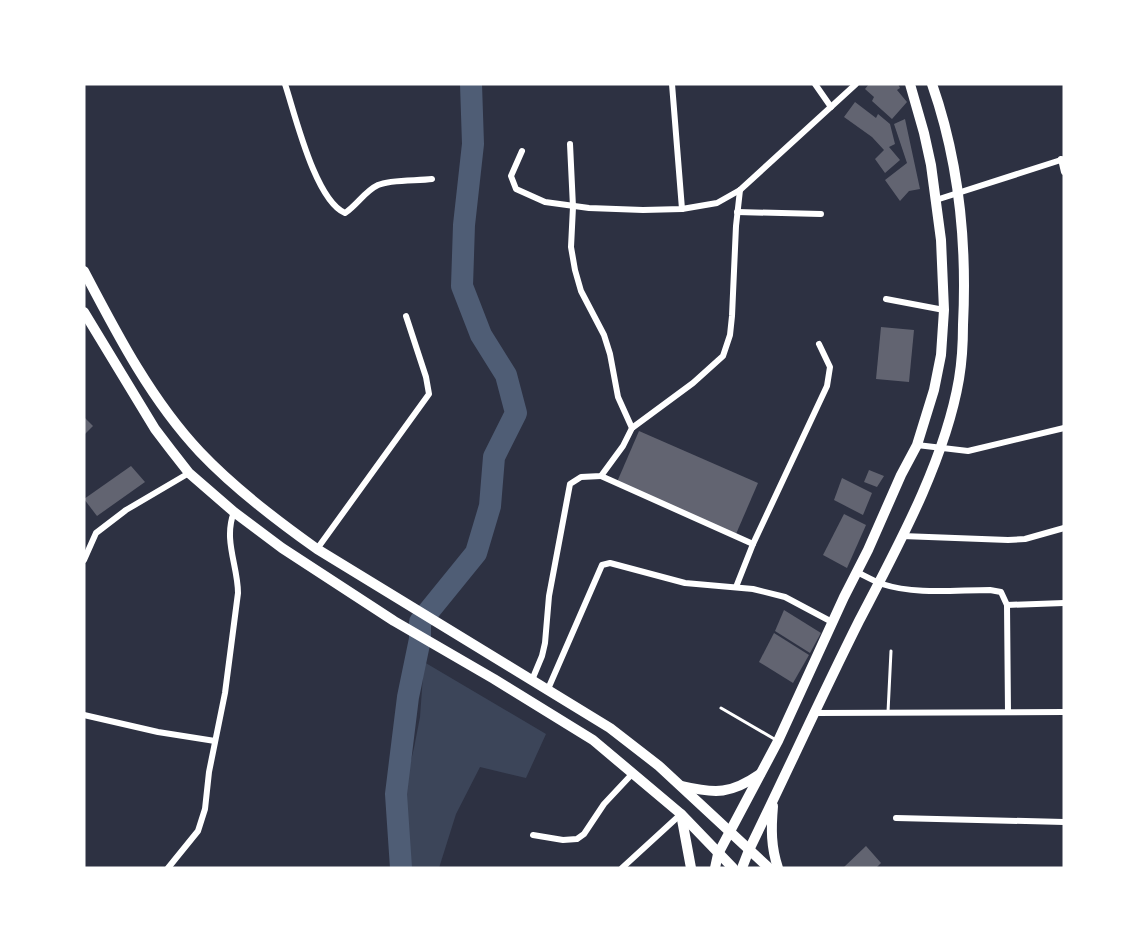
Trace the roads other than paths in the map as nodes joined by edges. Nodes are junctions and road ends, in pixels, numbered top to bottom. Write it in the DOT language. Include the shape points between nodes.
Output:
graph roads {
  1 [pos="285,84"];
  2 [pos="672,84"];
  3 [pos="815,84"];
  4 [pos="856,84"];
  5 [pos="910,84"];
  6 [pos="932,84"];
  7 [pos="831,107"];
  8 [pos="570,144"];
  9 [pos="522,151"];
  10 [pos="1062,159"];
  11 [pos="1064,172"];
  12 [pos="432,179"];
  13 [pos="740,190"];
  14 [pos="958,194"];
  15 [pos="936,200"];
  16 [pos="573,207"];
  17 [pos="682,209"];
  18 [pos="737,212"];
  19 [pos="821,214"];
  20 [pos="84,271"];
  21 [pos="886,299"];
  22 [pos="944,310"];
  23 [pos="84,312"];
  24 [pos="406,316"];
  25 [pos="819,344"];
  26 [pos="632,428"];
  27 [pos="1064,428"];
  28 [pos="917,445"];
  29 [pos="941,449"];
  30 [pos="189,472"];
  31 [pos="601,476"];
  32 [pos="234,512"];
  33 [pos="1064,528"];
  34 [pos="902,536"];
  35 [pos="753,544"];
  36 [pos="317,549"];
  37 [pos="84,560"];
  38 [pos="857,572"];
  39 [pos="361,576"];
  40 [pos="880,584"];
  41 [pos="736,587"];
  42 [pos="351,592"];
  43 [pos="1064,603"];
  44 [pos="1007,605"];
  45 [pos="832,622"];
  46 [pos="891,651"];
  47 [pos="532,680"];
  48 [pos="548,689"];
  49 [pos="721,708"];
  50 [pos="1008,712"];
  51 [pos="1064,712"];
  52 [pos="815,713"];
  53 [pos="888,713"];
  54 [pos="84,715"];
  55 [pos="215,741"];
  56 [pos="777,741"];
  57 [pos="633,773"];
  58 [pos="761,774"];
  59 [pos="681,785"];
  60 [pos="774,799"];
  61 [pos="681,814"];
  62 [pos="896,818"];
  63 [pos="1064,822"];
  64 [pos="730,832"];
  65 [pos="533,835"];
  66 [pos="749,850"];
  67 [pos="718,854"];
  68 [pos="168,868"];
  69 [pos="622,868"];
  70 [pos="691,868"];
  71 [pos="715,868"];
  72 [pos="733,868"];
  73 [pos="742,868"];
  74 [pos="769,868"];
  75 [pos="778,868"];
  1 -- 12 [label="street" via="315,174 339,211 345,213 380,184"];
  2 -- 17 [label="street"];
  3 -- 7 [label="street"];
  4 -- 7 [label="street"];
  5 -- 15 [label="main road" via="924,132"];
  6 -- 14 [label="main road"];
  7 -- 13 [label="street"];
  8 -- 16 [label="street"];
  9 -- 16 [label="street" via="511,176 516,189 545,202"];
  10 -- 11 [label="street"];
  10 -- 14 [label="street"];
  13 -- 17 [label="street" via="717,203"];
  13 -- 18 [label="street"];
  14 -- 15 [label="street"];
  14 -- 29 [label="main road" via="964,262 962,358"];
  15 -- 22 [label="main road"];
  16 -- 17 [label="street"];
  16 -- 26 [label="street" via="571,247 575,270 581,291 604,335 618,397"];
  18 -- 19 [label="street"];
  18 -- 26 [label="street" via="728,346 723,356 693,383"];
  20 -- 36 [label="main road" via="134,362 179,428 233,484"];
  21 -- 22 [label="street"];
  22 -- 28 [label="main road" via="938,367"];
  23 -- 30 [label="main road" via="155,429"];
  24 -- 36 [label="street" via="429,394"];
  25 -- 35 [label="street" via="830,367 827,386"];
  26 -- 31 [label="street" via="624,446"];
  27 -- 29 [label="street" via="968,451"];
  28 -- 29 [label="street"];
  28 -- 38 [label="main road"];
  29 -- 34 [label="main road"];
  30 -- 32 [label="main road"];
  30 -- 37 [label="street" via="96,533"];
  31 -- 35 [label="street"];
  31 -- 47 [label="street" via="581,477 570,484 549,596 545,643"];
  32 -- 42 [label="main road"];
  32 -- 55 [label="street" via="229,533 238,593"];
  33 -- 34 [label="street" via="1008,540"];
  34 -- 40 [label="main road"];
  35 -- 41 [label="street"];
  36 -- 39 [label="main road"];
  38 -- 40 [label="street"];
  38 -- 45 [label="main road"];
  39 -- 42 [label="main road"];
  39 -- 47 [label="main road"];
  40 -- 44 [label="street" via="921,590 990,590 1001,592"];
  40 -- 52 [label="main road"];
  41 -- 45 [label="street" via="785,597"];
  41 -- 48 [label="street" via="685,583 618,564 602,565"];
  42 -- 57 [label="main road" via="585,735"];
  43 -- 44 [label="street"];
  44 -- 50 [label="street"];
  45 -- 56 [label="main road"];
  46 -- 53 [label="lane"];
  47 -- 48 [label="main road"];
  48 -- 59 [label="main road" via="610,728"];
  49 -- 56 [label="lane"];
  50 -- 51 [label="street"];
  50 -- 53 [label="street"];
  52 -- 53 [label="street"];
  52 -- 60 [label="main road"];
  54 -- 55 [label="street"];
  55 -- 68 [label="street" via="198,831"];
  56 -- 58 [label="main road"];
  57 -- 61 [label="main road"];
  57 -- 65 [label="street" via="577,839"];
  58 -- 59 [label="main road" via="732,790 702,791"];
  58 -- 64 [label="main road"];
  59 -- 64 [label="main road"];
  60 -- 66 [label="main road"];
  60 -- 75 [label="main road" via="771,835"];
  61 -- 67 [label="main road"];
  61 -- 69 [label="street"];
  61 -- 70 [label="main road"];
  62 -- 63 [label="street"];
  64 -- 66 [label="main road"];
  64 -- 67 [label="main road"];
  66 -- 73 [label="main road"];
  66 -- 74 [label="main road"];
  67 -- 71 [label="main road"];
  67 -- 72 [label="main road"];
}
